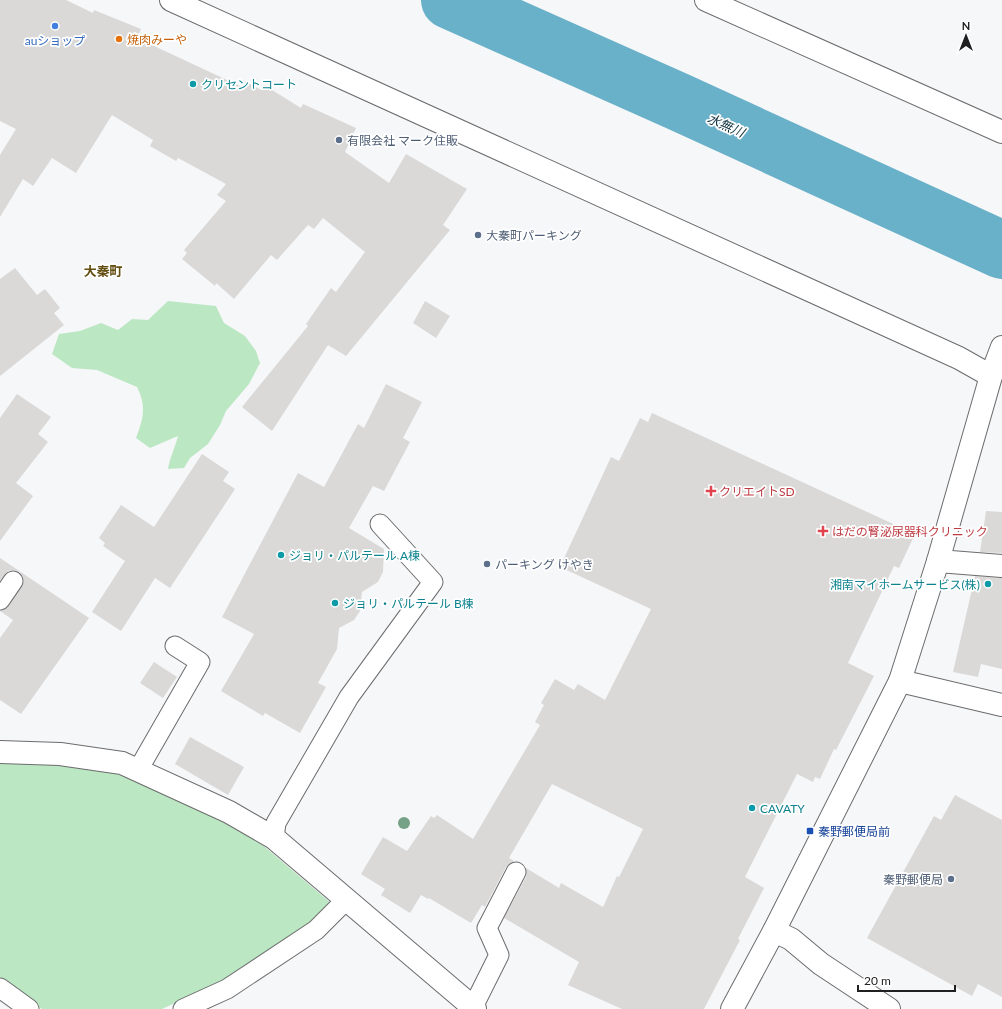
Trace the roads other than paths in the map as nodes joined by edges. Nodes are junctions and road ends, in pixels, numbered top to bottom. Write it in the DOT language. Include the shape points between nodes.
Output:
graph roads {
  1 [pos="171,0"];
  2 [pos="706,0"];
  3 [pos="1002,132"];
  4 [pos="997,361"];
  5 [pos="380,524"];
  6 [pos="938,561"];
  7 [pos="1002,566"];
  8 [pos="13,581"];
  9 [pos="0,600"];
  10 [pos="175,646"];
  11 [pos="900,681"];
  12 [pos="1002,705"];
  13 [pos="0,752"];
  14 [pos="138,770"];
  15 [pos="274,838"];
  16 [pos="516,872"];
  17 [pos="346,900"];
  18 [pos="774,931"];
  19 [pos="0,988"];
  20 [pos="474,1008"];
  21 [pos="29,1009"];
  22 [pos="182,1009"];
  23 [pos="732,1009"];
  24 [pos="889,1009"];
  1 -- 4 [label="street" via="945,352"];
  2 -- 3 [label="street"];
  4 -- 6 [label="street"];
  5 -- 15 [label="lane" via="433,582 349,697 276,823"];
  6 -- 7 [label="street"];
  6 -- 11 [label="street"];
  8 -- 9 [label="lane"];
  10 -- 14 [label="lane" via="200,662"];
  11 -- 12 [label="street"];
  11 -- 18 [label="street"];
  13 -- 14 [label="street" via="60,754 122,763"];
  14 -- 15 [label="street" via="229,812"];
  15 -- 17 [label="street"];
  16 -- 20 [label="lane" via="487,928 499,955"];
  17 -- 20 [label="street"];
  17 -- 22 [label="lane" via="316,930 227,988"];
  18 -- 23 [label="street"];
  18 -- 24 [label="street" via="791,939 821,964"];
  19 -- 21 [label="lane"];
}
